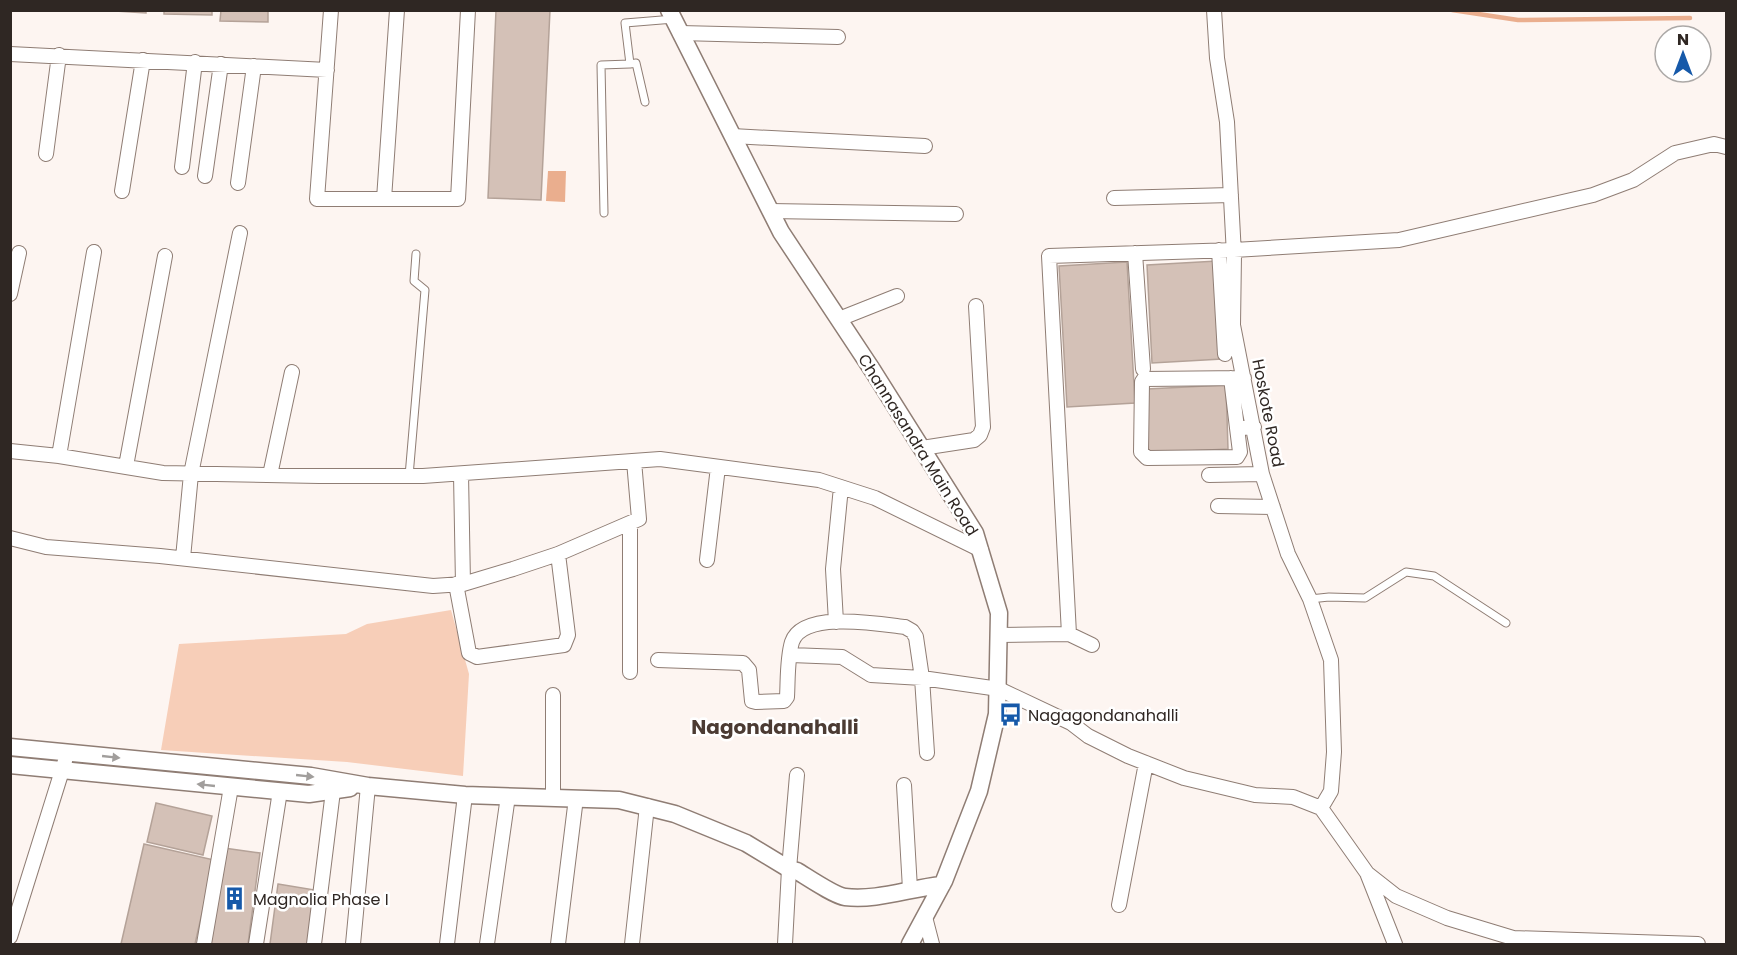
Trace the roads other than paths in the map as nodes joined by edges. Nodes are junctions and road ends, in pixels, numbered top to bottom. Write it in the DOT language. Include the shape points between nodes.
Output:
graph roads {
  1 [pos="332,10"];
  2 [pos="397,10"];
  3 [pos="468,10"];
  4 [pos="1214,10"];
  5 [pos="674,21"];
  6 [pos="838,37"];
  7 [pos="10,54"];
  8 [pos="59,55"];
  9 [pos="143,60"];
  10 [pos="195,62"];
  11 [pos="221,64"];
  12 [pos="630,64"];
  13 [pos="254,66"];
  14 [pos="327,70"];
  15 [pos="645,102"];
  16 [pos="732,136"];
  17 [pos="926,146"];
  18 [pos="1726,147"];
  19 [pos="46,153"];
  20 [pos="182,167"];
  21 [pos="205,176"];
  22 [pos="238,183"];
  23 [pos="122,191"];
  24 [pos="1231,195"];
  25 [pos="1114,198"];
  26 [pos="384,199"];
  27 [pos="770,211"];
  28 [pos="604,213"];
  29 [pos="956,214"];
  30 [pos="240,233"];
  31 [pos="1219,250"];
  32 [pos="1234,250"];
  33 [pos="94,252"];
  34 [pos="19,253"];
  35 [pos="1135,253"];
  36 [pos="416,254"];
  37 [pos="165,256"];
  38 [pos="10,294"];
  39 [pos="897,296"];
  40 [pos="976,306"];
  41 [pos="839,319"];
  42 [pos="1225,354"];
  43 [pos="1143,369"];
  44 [pos="292,372"];
  45 [pos="1238,378"];
  46 [pos="1254,427"];
  47 [pos="1237,428"];
  48 [pos="922,448"];
  49 [pos="10,451"];
  50 [pos="59,456"];
  51 [pos="634,461"];
  52 [pos="126,466"];
  53 [pos="718,467"];
  54 [pos="191,474"];
  55 [pos="460,474"];
  56 [pos="1262,474"];
  57 [pos="270,475"];
  58 [pos="1209,475"];
  59 [pos="409,476"];
  60 [pos="841,487"];
  61 [pos="1218,506"];
  62 [pos="1273,507"];
  63 [pos="630,524"];
  64 [pos="10,538"];
  65 [pos="981,550"];
  66 [pos="558,554"];
  67 [pos="183,558"];
  68 [pos="707,560"];
  69 [pos="460,584"];
  70 [pos="1311,599"];
  71 [pos="836,622"];
  72 [pos="1506,623"];
  73 [pos="1069,634"];
  74 [pos="999,635"];
  75 [pos="1092,645"];
  76 [pos="790,655"];
  77 [pos="658,660"];
  78 [pos="630,672"];
  79 [pos="922,678"];
  80 [pos="999,689"];
  81 [pos="553,695"];
  82 [pos="10,747"];
  83 [pos="68,753"];
  84 [pos="927,753"];
  85 [pos="1146,763"];
  86 [pos="10,765"];
  87 [pos="63,770"];
  88 [pos="797,775"];
  89 [pos="904,785"];
  90 [pos="368,786"];
  91 [pos="231,787"];
  92 [pos="333,791"];
  93 [pos="283,792"];
  94 [pos="465,795"];
  95 [pos="508,796"];
  96 [pos="553,798"];
  97 [pos="576,798"];
  98 [pos="646,807"];
  99 [pos="1321,808"];
  100 [pos="789,869"];
  101 [pos="1367,873"];
  102 [pos="942,885"];
  103 [pos="910,889"];
  104 [pos="1119,905"];
  105 [pos="925,917"];
  106 [pos="10,937"];
  107 [pos="204,945"];
  108 [pos="256,945"];
  109 [pos="265,945"];
  110 [pos="314,945"];
  111 [pos="353,945"];
  112 [pos="447,945"];
  113 [pos="487,945"];
  114 [pos="558,945"];
  115 [pos="632,945"];
  116 [pos="784,945"];
  117 [pos="910,945"];
  118 [pos="932,945"];
  119 [pos="1395,945"];
  120 [pos="1698,945"];
  1 -- 14 [label="street"];
  2 -- 26 [label="street"];
  3 -- 26 [label="street" via="458,199"];
  4 -- 24 [label="street, Hoskote Road"];
  5 -- 6 [label="street"];
  5 -- 12 [label="lane" via="626,23"];
  5 -- 16 [label="street, Channasandra Main Road"];
  7 -- 8 [label="street"];
  8 -- 9 [label="street"];
  8 -- 19 [label="street"];
  9 -- 10 [label="street"];
  9 -- 23 [label="street"];
  10 -- 11 [label="street"];
  10 -- 20 [label="street"];
  11 -- 13 [label="street"];
  11 -- 21 [label="street"];
  12 -- 15 [label="lane" via="636,63"];
  12 -- 28 [label="lane" via="601,65"];
  13 -- 14 [label="street"];
  13 -- 22 [label="street"];
  14 -- 26 [label="street" via="317,199"];
  16 -- 17 [label="street"];
  16 -- 27 [label="street, Channasandra Main Road"];
  18 -- 32 [label="street" via="1714,144 1675,153 1633,180 1593,195 1399,240"];
  24 -- 25 [label="street"];
  24 -- 32 [label="street, Hoskote Road"];
  27 -- 29 [label="street"];
  27 -- 41 [label="street, Channasandra Main Road"];
  30 -- 54 [label="street"];
  31 -- 32 [label="street"];
  31 -- 35 [label="street"];
  31 -- 42 [label="street"];
  32 -- 45 [label="street, Hoskote Road" via="1233,325"];
  33 -- 50 [label="street"];
  34 -- 38 [label="street"];
  35 -- 43 [label="street"];
  35 -- 73 [label="street" via="1049,256"];
  36 -- 59 [label="lane" via="414,281 425,290"];
  37 -- 52 [label="street"];
  39 -- 41 [label="street"];
  40 -- 48 [label="street" via="983,427 980,435 974,440"];
  41 -- 48 [label="street, Channasandra Main Road"];
  44 -- 57 [label="street"];
  45 -- 46 [label="street, Hoskote Road"];
  45 -- 47 [label="street"];
  45 -- 47 [label="street" via="1144,379 1141,452 1147,458 1236,457 1240,452"];
  46 -- 47 [label="street"];
  46 -- 56 [label="street, Hoskote Road"];
  48 -- 65 [label="street, Channasandra Main Road" via="975,533"];
  49 -- 50 [label="street"];
  50 -- 52 [label="street"];
  51 -- 53 [label="street" via="660,459"];
  51 -- 55 [label="street"];
  51 -- 63 [label="street" via="639,519"];
  52 -- 54 [label="street"];
  53 -- 60 [label="street" via="819,480"];
  53 -- 68 [label="street"];
  54 -- 57 [label="street"];
  54 -- 67 [label="street"];
  55 -- 59 [label="street"];
  55 -- 69 [label="street"];
  56 -- 58 [label="street"];
  56 -- 62 [label="street, Hoskote Road"];
  57 -- 59 [label="street"];
  60 -- 65 [label="street" via="875,498"];
  60 -- 71 [label="street" via="833,569"];
  61 -- 62 [label="street"];
  62 -- 70 [label="street, Hoskote Road" via="1288,554"];
  63 -- 66 [label="street"];
  63 -- 78 [label="street"];
  64 -- 67 [label="street" via="46,547"];
  65 -- 74 [label="street, Channasandra Main Road" via="999,613"];
  66 -- 69 [label="street"];
  66 -- 69 [label="street" via="568,635 564,645 477,657 469,653"];
  67 -- 69 [label="street" via="433,586"];
  70 -- 72 [label="lane" via="1365,598 1406,573 1434,576"];
  70 -- 99 [label="street, Hoskote Road" via="1331,660 1334,752 1331,791"];
  71 -- 76 [label="street" via="808,626 798,633"];
  71 -- 79 [label="street" via="905,627 912,631"];
  73 -- 74 [label="street"];
  73 -- 75 [label="street"];
  74 -- 80 [label="street, Channasandra Main Road"];
  76 -- 77 [label="street" via="784,701 752,701 749,670 743,663"];
  76 -- 79 [label="street" via="837,656 869,675"];
  79 -- 80 [label="street"];
  79 -- 84 [label="street"];
  80 -- 85 [label="street"];
  80 -- 102 [label="street, Channasandra Main Road" via="979,791"];
  81 -- 96 [label="street"];
  82 -- 83 [label="street"];
  83 -- 87 [label="street"];
  83 -- 90 [label="street, one-way" via="311,776"];
  85 -- 99 [label="street" via="1184,778 1255,795 1293,797"];
  85 -- 104 [label="street"];
  86 -- 87 [label="street"];
  91 -- 87 [label="street, one-way"];
  87 -- 106 [label="street"];
  88 -- 100 [label="street"];
  89 -- 103 [label="street"];
  90 -- 92 [label="street"];
  90 -- 94 [label="street"];
  90 -- 111 [label="street"];
  91 -- 93 [label="street"];
  91 -- 107 [label="street"];
  92 -- 93 [label="street"];
  92 -- 110 [label="street"];
  93 -- 108 [label="street"];
  93 -- 109 [label="street"];
  94 -- 95 [label="street"];
  94 -- 112 [label="street"];
  95 -- 96 [label="street"];
  95 -- 113 [label="street"];
  96 -- 97 [label="street"];
  97 -- 98 [label="street" via="619,800"];
  97 -- 114 [label="street"];
  98 -- 100 [label="street" via="675,813 746,843"];
  98 -- 115 [label="street"];
  99 -- 101 [label="street"];
  100 -- 103 [label="street" via="843,897 879,896"];
  100 -- 116 [label="street"];
  101 -- 119 [label="street"];
  101 -- 120 [label="street" via="1396,896 1447,918 1513,938"];
  102 -- 103 [label="street"];
  102 -- 105 [label="street, Channasandra Main Road"];
  105 -- 117 [label="street, Channasandra Main Road"];
  105 -- 118 [label="street"];
}
